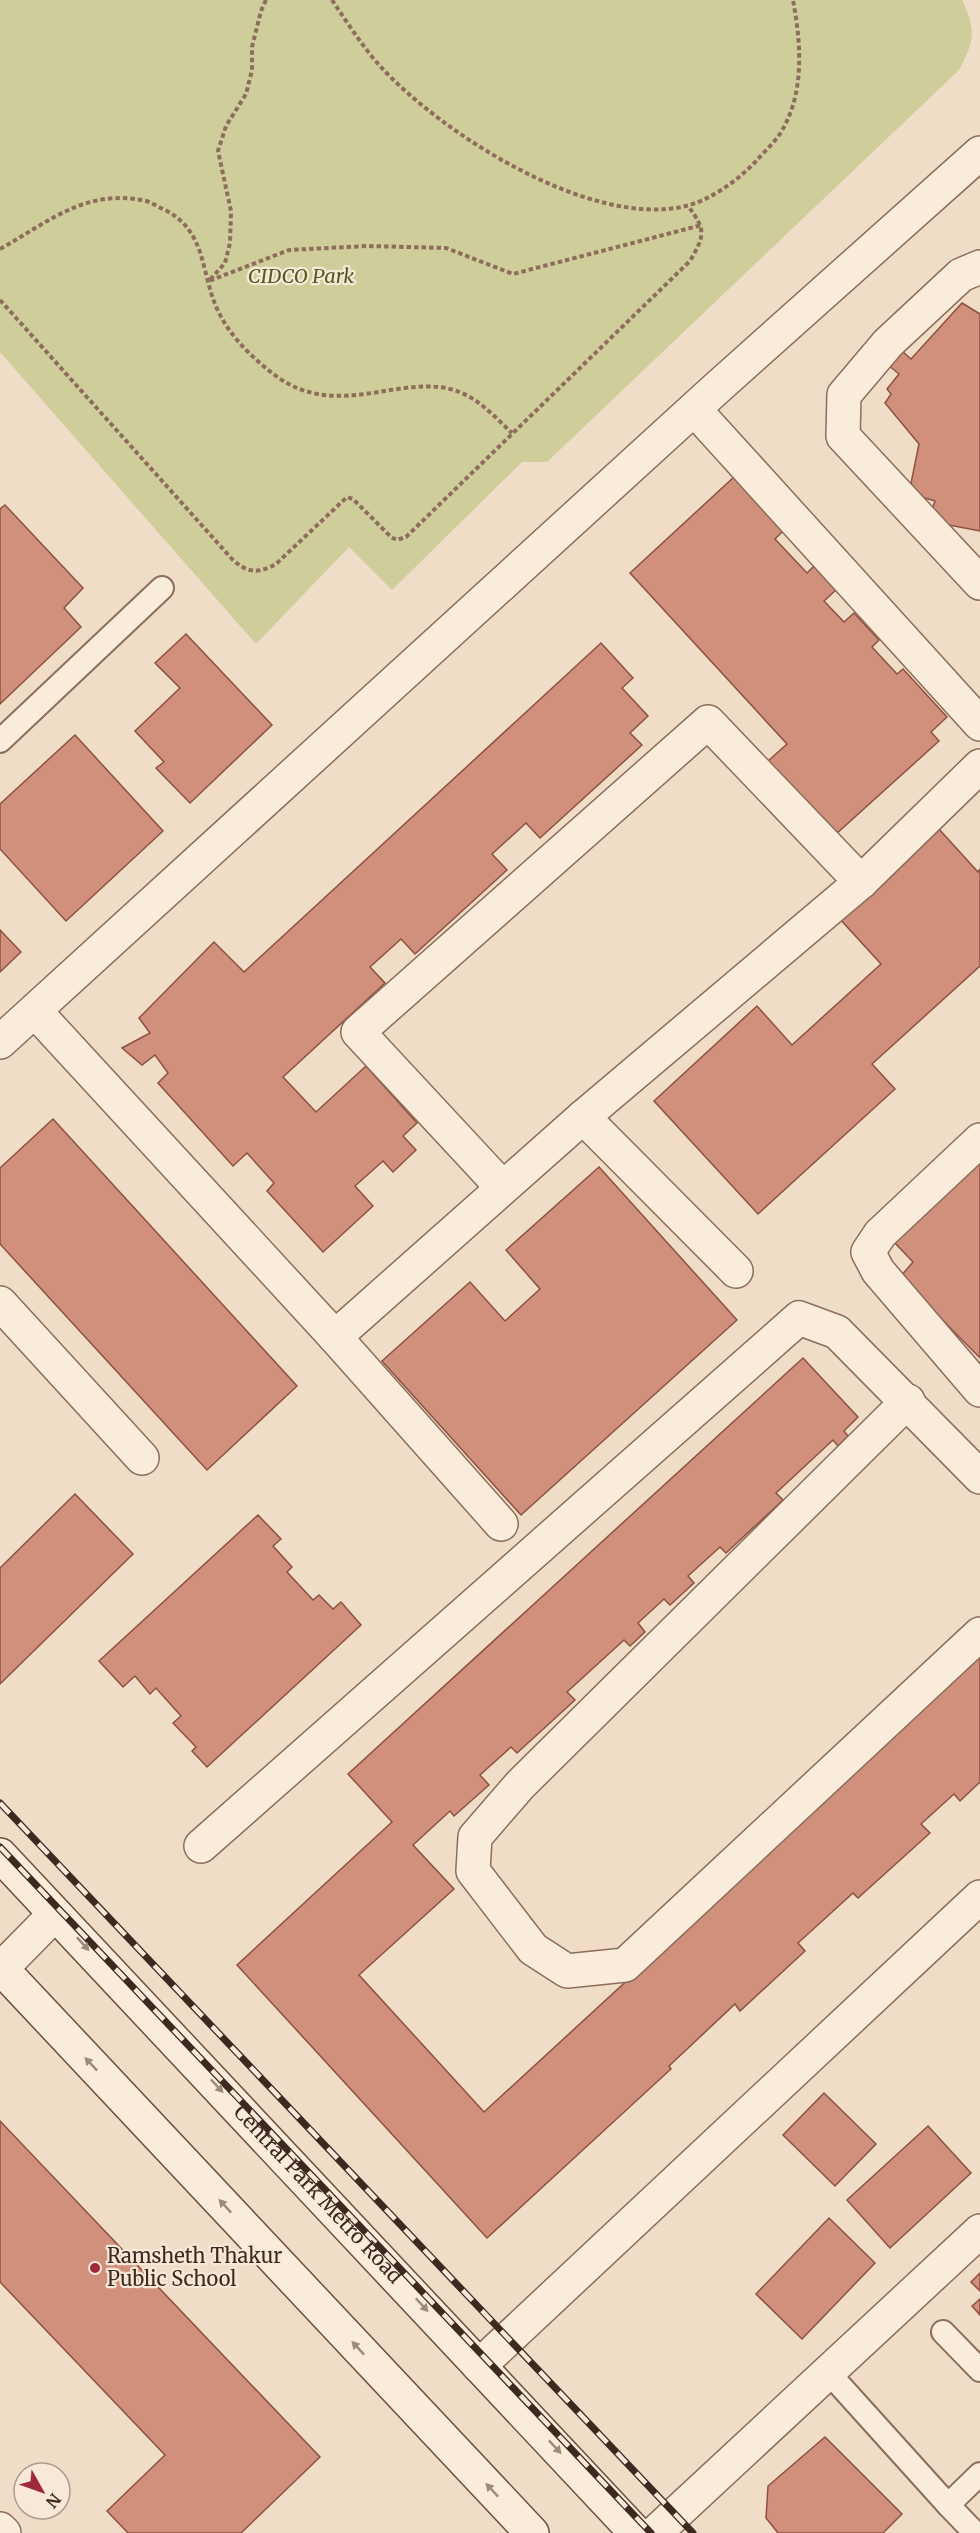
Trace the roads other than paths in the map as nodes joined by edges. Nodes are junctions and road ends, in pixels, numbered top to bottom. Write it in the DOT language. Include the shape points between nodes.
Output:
graph roads {
  1 [pos="980,153"];
  2 [pos="980,267"];
  3 [pos="694,409"];
  4 [pos="980,583"];
  5 [pos="162,588"];
  6 [pos="980,724"];
  7 [pos="0,741"];
  8 [pos="980,766"];
  9 [pos="861,882"];
  10 [pos="34,1011"];
  11 [pos="0,1042"];
  12 [pos="584,1117"];
  13 [pos="980,1140"];
  14 [pos="502,1187"];
  15 [pos="736,1271"];
  16 [pos="0,1303"];
  17 [pos="335,1337"];
  18 [pos="980,1390"];
  19 [pos="908,1401"];
  20 [pos="142,1458"];
  21 [pos="980,1477"];
  22 [pos="501,1524"];
  23 [pos="980,1634"];
  24 [pos="201,1846"];
  25 [pos="0,1856"];
  26 [pos="980,1897"];
  27 [pos="55,1914"];
  28 [pos="0,1968"];
  29 [pos="980,2230"];
  30 [pos="943,2332"];
  31 [pos="479,2366"];
  32 [pos="980,2370"];
  33 [pos="828,2372"];
  34 [pos="980,2474"];
  35 [pos="948,2505"];
  36 [pos="0,2529"];
  37 [pos="4,2533"];
  38 [pos="532,2533"];
  39 [pos="636,2533"];
  40 [pos="655,2533"];
  41 [pos="975,2533"];
  1 -- 3 [label="street"];
  2 -- 4 [label="street" via="962,275 888,343 844,395 843,436"];
  3 -- 6 [label="street"];
  3 -- 10 [label="street"];
  5 -- 7 [label="lane"];
  8 -- 9 [label="street"];
  9 -- 12 [label="street"];
  9 -- 14 [label="street" via="708,722 358,1032"];
  10 -- 11 [label="street"];
  10 -- 17 [label="street"];
  12 -- 14 [label="street"];
  12 -- 15 [label="street"];
  13 -- 18 [label="street" via="880,1234 868,1252 878,1271"];
  14 -- 17 [label="street"];
  16 -- 20 [label="street"];
  17 -- 22 [label="street"];
  19 -- 21 [label="street"];
  19 -- 23 [label="street" via="520,1785 476,1836 473,1871 532,1949 567,1971 625,1965"];
  19 -- 24 [label="street" via="837,1332 799,1318"];
  25 -- 27 [label="street, Central Park Metro Road"];
  26 -- 31 [label="street"];
  27 -- 28 [label="street"];
  27 -- 31 [label="street, Central Park Metro Road, one-way"];
  38 -- 28 [label="street, one-way"];
  29 -- 33 [label="street"];
  30 -- 32 [label="lane"];
  31 -- 39 [label="street, Central Park Metro Road, one-way"];
  33 -- 35 [label="lane"];
  33 -- 40 [label="street"];
  34 -- 35 [label="lane"];
  35 -- 41 [label="lane"];
  36 -- 37 [label="street"];
}
